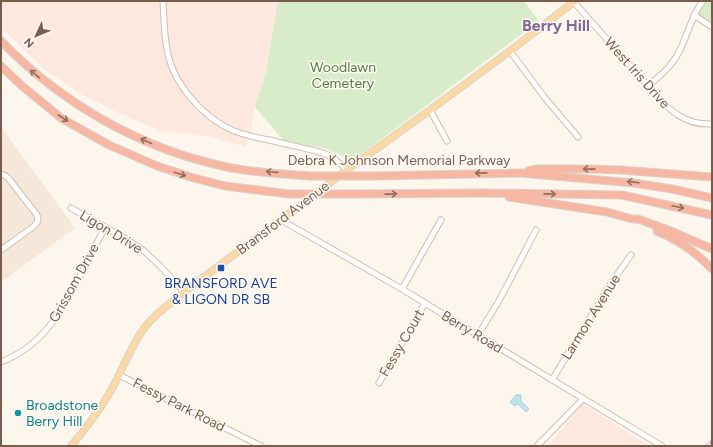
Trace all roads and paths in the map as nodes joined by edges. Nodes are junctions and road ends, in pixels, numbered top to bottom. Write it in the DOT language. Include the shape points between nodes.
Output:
graph roads {
  1 [pos="163,1"];
  2 [pos="574,1"];
  3 [pos="703,1"];
  4 [pos="694,15"];
  5 [pos="712,27"];
  6 [pos="1,41"];
  7 [pos="510,51"];
  8 [pos="1,66"];
  9 [pos="648,86"];
  10 [pos="430,110"];
  11 [pos="712,124"];
  12 [pos="578,138"];
  13 [pos="447,141"];
  14 [pos="347,170"];
  15 [pos="520,172"];
  16 [pos="1,174"];
  17 [pos="712,177"];
  18 [pos="483,193"];
  19 [pos="712,198"];
  20 [pos="71,208"];
  21 [pos="712,215"];
  22 [pos="632,219"];
  23 [pos="281,220"];
  24 [pos="441,220"];
  25 [pos="105,227"];
  26 [pos="536,230"];
  27 [pos="712,249"];
  28 [pos="1,250"];
  29 [pos="631,255"];
  30 [pos="712,269"];
  31 [pos="402,289"];
  32 [pos="184,292"];
  33 [pos="425,303"];
  34 [pos="478,335"];
  35 [pos="1,362"];
  36 [pos="119,375"];
  37 [pos="552,380"];
  38 [pos="379,383"];
  39 [pos="583,399"];
  40 [pos="71,446"];
  41 [pos="261,446"];
  42 [pos="537,446"];
  43 [pos="662,446"];
  1 -- 14 [label="street" via="167,50 172,68 183,87 200,107 214,119 234,130 326,154"];
  2 -- 7 [label="main road, Bransford Avenue"];
  2 -- 9 [label="street, West Iris Drive"];
  3 -- 4 [label="street"];
  4 -- 5 [label="street"];
  4 -- 9 [label="street" via="676,58"];
  15 -- 6 [label="highway, Debra K Johnson Memorial Parkway, one-way, bridge" via="310,176 238,169 200,160 165,149 94,115 32,71"];
  7 -- 10 [label="main road, Bransford Avenue"];
  7 -- 12 [label="street"];
  8 -- 18 [label="highway, one-way, bridge" via="61,118 109,145 157,166 194,178 225,186 289,194"];
  9 -- 11 [label="street, West Iris Drive" via="670,109 683,118 696,123"];
  10 -- 13 [label="street"];
  10 -- 14 [label="main road, Bransford Avenue"];
  14 -- 23 [label="main road, Bransford Avenue"];
  17 -- 15 [label="highway, one-way" via="592,169 537,169"];
  19 -- 15 [label="highway, Debra K Johnson Memorial Parkway, one-way" via="634,182"];
  16 -- 28 [label="street" via="9,179 38,219 33,227"];
  18 -- 21 [label="highway, one-way" via="622,195"];
  18 -- 22 [label="highway" via="607,212"];
  20 -- 25 [label="street, Ligon Drive"];
  22 -- 27 [label="highway" via="660,227"];
  22 -- 30 [label="highway" via="680,242"];
  23 -- 31 [label="street, Berry Road"];
  23 -- 32 [label="main road, Bransford Avenue"];
  24 -- 31 [label="street"];
  25 -- 32 [label="street, Ligon Drive" via="143,250"];
  25 -- 35 [label="street, Grissom Drive" via="55,320 42,336 28,347"];
  26 -- 34 [label="street"];
  29 -- 37 [label="street, Larmon Avenue"];
  31 -- 33 [label="street, Berry Road"];
  32 -- 36 [label="main road, Bransford Avenue" via="145,327"];
  33 -- 34 [label="street, Berry Road"];
  33 -- 38 [label="street, Fessy Court"];
  34 -- 37 [label="street, Berry Road"];
  36 -- 40 [label="main road, Bransford Avenue" via="109,394"];
  36 -- 41 [label="street, Fessy Park Road"];
  37 -- 39 [label="street, Berry Road"];
  39 -- 42 [label="street"];
  39 -- 43 [label="street, Berry Road"];
}
